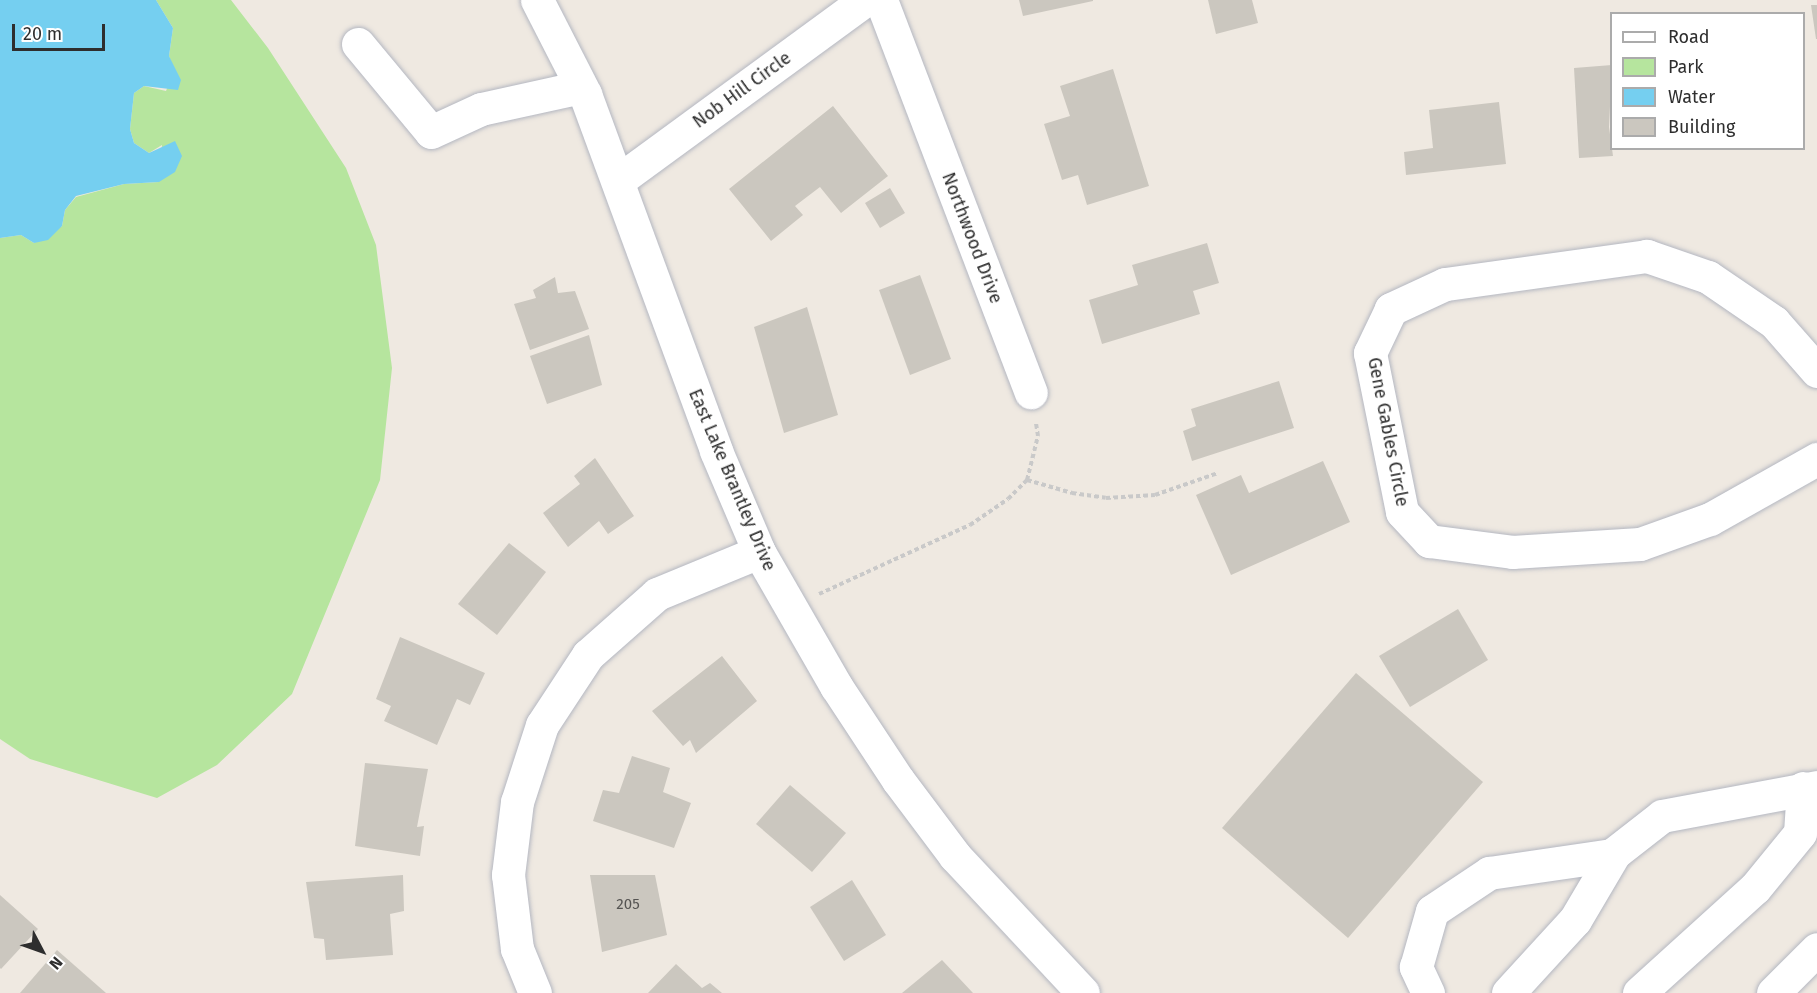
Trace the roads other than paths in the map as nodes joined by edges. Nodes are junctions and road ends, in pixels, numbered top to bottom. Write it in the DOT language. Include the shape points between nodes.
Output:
graph roads {
  1 [pos="537,0"];
  2 [pos="865,0"];
  3 [pos="881,0"];
  4 [pos="358,44"];
  5 [pos="581,87"];
  6 [pos="619,180"];
  7 [pos="1817,371"];
  8 [pos="1031,392"];
  9 [pos="1817,459"];
  10 [pos="759,552"];
  11 [pos="1810,787"];
  12 [pos="1614,854"];
  13 [pos="1817,949"];
  14 [pos="534,993"];
  15 [pos="1083,993"];
  16 [pos="1428,993"];
  17 [pos="1508,993"];
  18 [pos="1639,993"];
  19 [pos="1773,993"];
  1 -- 5 [label="street, East Lake Brantley Drive"];
  2 -- 6 [label="street, Nob Hill Circle"];
  3 -- 8 [label="street, Northwood Drive"];
  4 -- 5 [label="street" via="431,132 481,109"];
  5 -- 6 [label="street, East Lake Brantley Drive"];
  6 -- 10 [label="street, East Lake Brantley Drive" via="688,379"];
  7 -- 9 [label="street, Gene Gables Circle" via="1774,322 1708,277 1647,256 1445,284 1391,309 1370,353 1402,512 1429,541 1512,552 1640,544 1710,519"];
  10 -- 14 [label="street" via="657,594 588,655 542,725 517,802 508,875 517,949"];
  10 -- 15 [label="street, East Lake Brantley Drive" via="886,761 948,847"];
  11 -- 12 [label="street" via="1662,816"];
  11 -- 18 [label="street" via="1800,833 1755,888"];
  12 -- 16 [label="street" via="1489,873 1432,911 1416,967"];
  12 -- 17 [label="street" via="1575,920"];
  13 -- 19 [label="street"];
}
